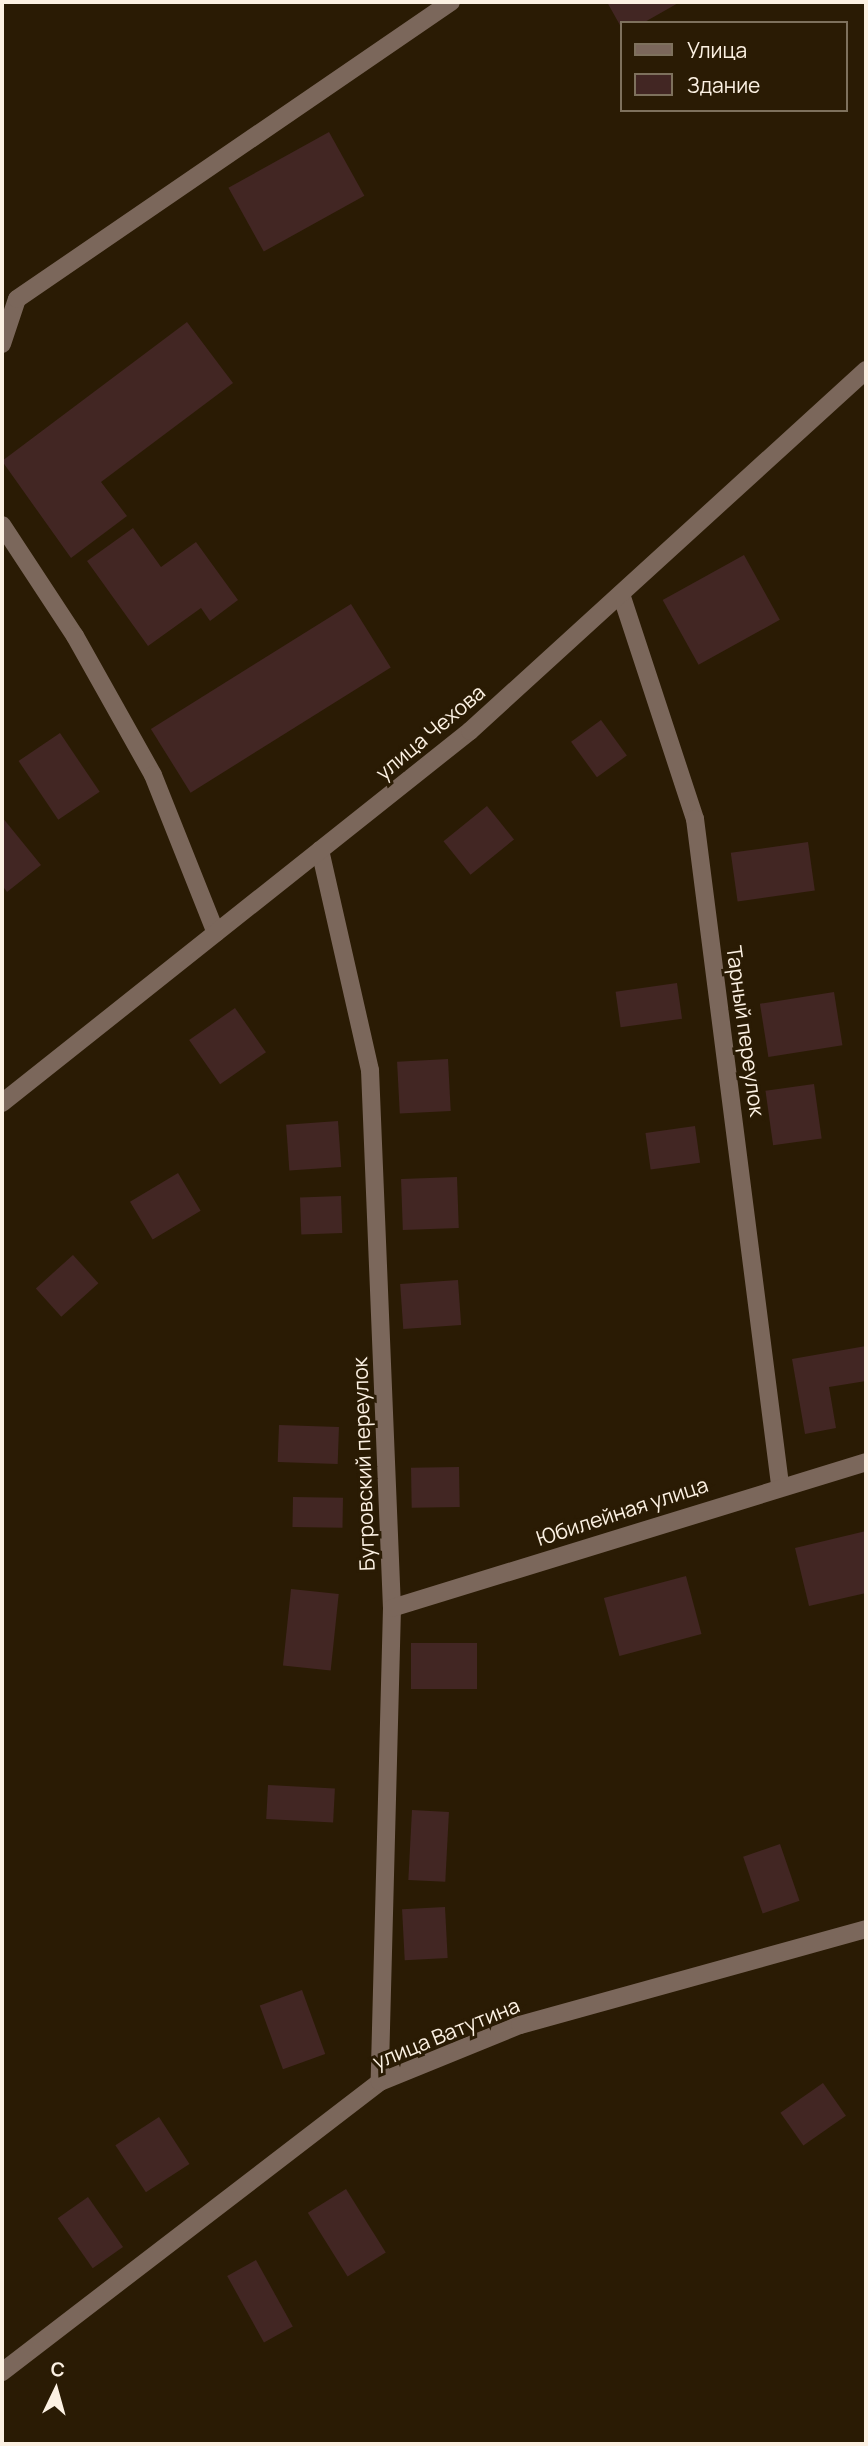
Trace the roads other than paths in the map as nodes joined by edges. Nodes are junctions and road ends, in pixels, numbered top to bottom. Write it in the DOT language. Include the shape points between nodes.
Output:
graph roads {
  1 [pos="451,2"];
  2 [pos="2,344"];
  3 [pos="866,370"];
  4 [pos="2,525"];
  5 [pos="621,594"];
  6 [pos="320,850"];
  7 [pos="216,933"];
  8 [pos="2,1103"];
  9 [pos="866,1462"];
  10 [pos="780,1485"];
  11 [pos="392,1608"];
  12 [pos="866,1929"];
  13 [pos="380,2082"];
  14 [pos="2,2372"];
  1 -- 2 [label="street" via="17,299"];
  3 -- 5 [label="street, улица Чехова"];
  4 -- 7 [label="street" via="75,635 153,775"];
  5 -- 6 [label="street, улица Чехова" via="470,731"];
  5 -- 10 [label="street, Тарный переулок" via="695,819"];
  6 -- 7 [label="street, улица Чехова"];
  6 -- 11 [label="street, Бугровский переулок" via="370,1070"];
  7 -- 8 [label="street, улица Чехова"];
  9 -- 10 [label="street, Юбилейная улица"];
  10 -- 11 [label="street, Юбилейная улица"];
  11 -- 13 [label="street, Бугровский переулок"];
  12 -- 13 [label="street, улица Ватутина" via="520,2025"];
  13 -- 14 [label="street, улица Ватутина"];
}
